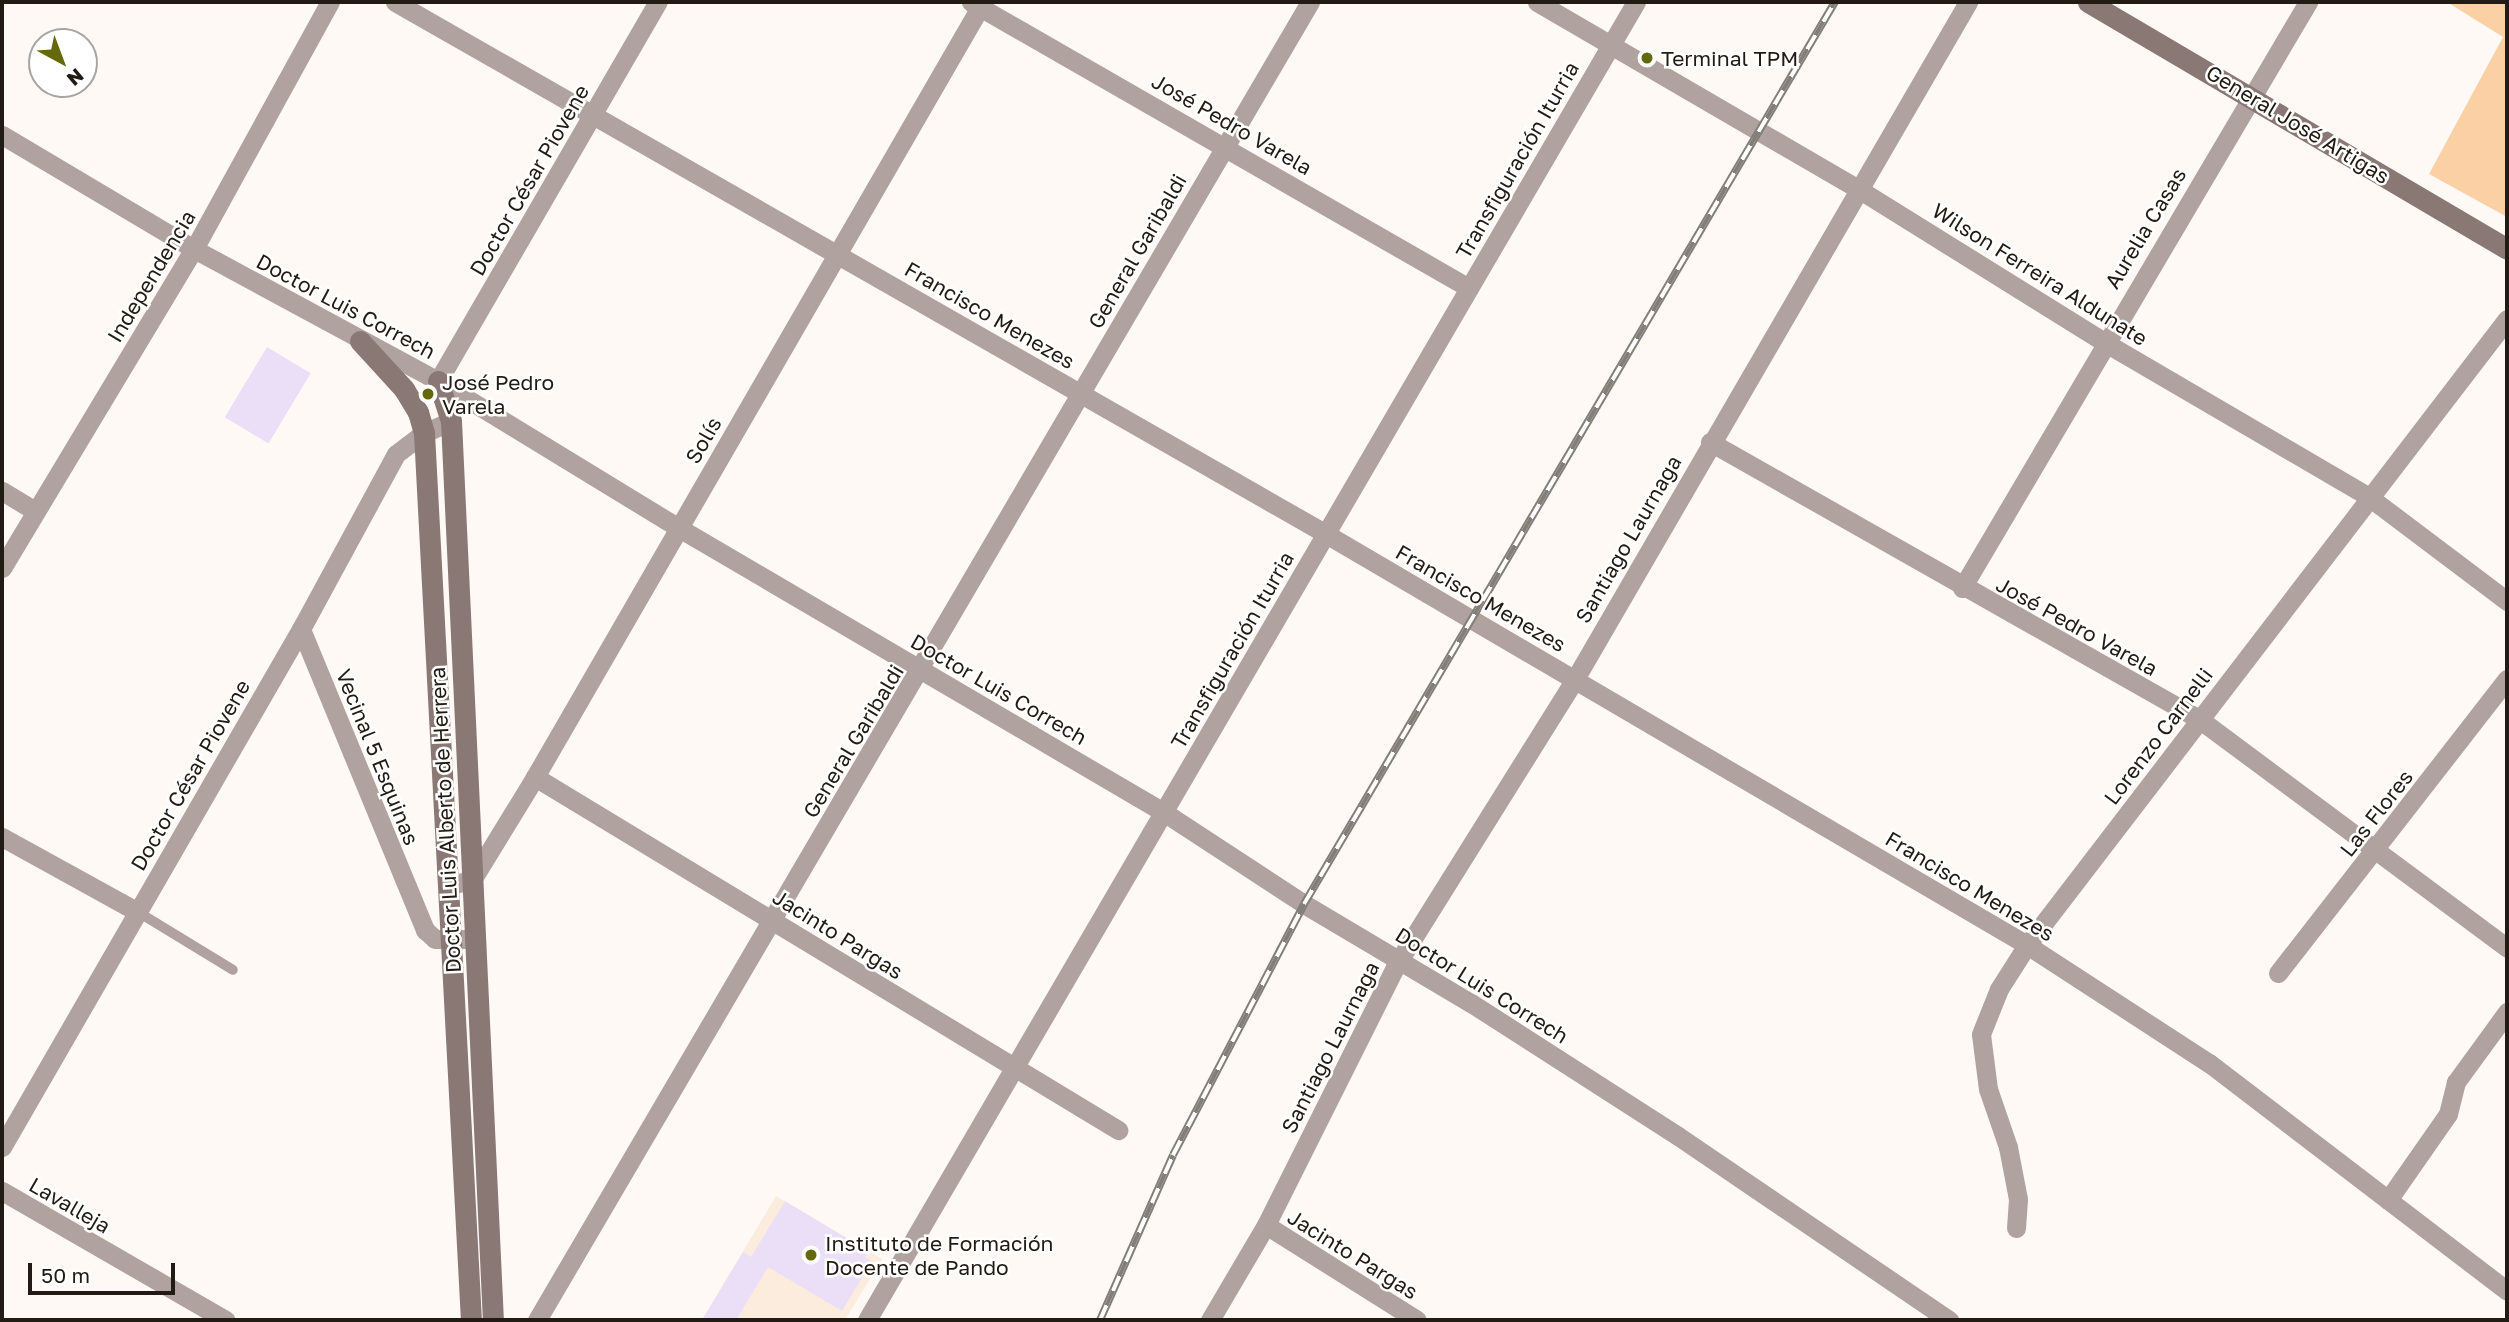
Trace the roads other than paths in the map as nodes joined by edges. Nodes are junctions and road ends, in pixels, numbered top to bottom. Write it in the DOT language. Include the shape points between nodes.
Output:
graph roads {
  1 [pos="330,2"];
  2 [pos="395,2"];
  3 [pos="658,2"];
  4 [pos="1310,2"];
  5 [pos="1537,2"];
  6 [pos="1636,2"];
  7 [pos="1968,2"];
  8 [pos="2088,2"];
  9 [pos="2308,2"];
  10 [pos="978,4"];
  11 [pos="1611,45"];
  12 [pos="2251,95"];
  13 [pos="593,114"];
  14 [pos="2,135"];
  15 [pos="1224,145"];
  16 [pos="1860,190"];
  17 [pos="194,249"];
  18 [pos="2507,249"];
  19 [pos="836,254"];
  20 [pos="1469,288"];
  21 [pos="2507,318"];
  22 [pos="360,341"];
  23 [pos="2104,342"];
  24 [pos="438,381"];
  25 [pos="404,389"];
  26 [pos="1081,393"];
  27 [pos="451,421"];
  28 [pos="424,433"];
  29 [pos="1710,442"];
  30 [pos="2,491"];
  31 [pos="2369,497"];
  32 [pos="36,511"];
  33 [pos="679,528"];
  34 [pos="1325,534"];
  35 [pos="2,568"];
  36 [pos="1962,588"];
  37 [pos="2507,601"];
  38 [pos="301,629"];
  39 [pos="921,670"];
  40 [pos="1575,678"];
  41 [pos="2507,679"];
  42 [pos="2199,719"];
  43 [pos="535,777"];
  44 [pos="1165,813"];
  45 [pos="2,837"];
  46 [pos="2376,849"];
  47 [pos="472,880"];
  48 [pos="450,885"];
  49 [pos="138,912"];
  50 [pos="773,921"];
  51 [pos="475,939"];
  52 [pos="451,941"];
  53 [pos="2027,945"];
  54 [pos="2507,948"];
  55 [pos="1399,960"];
  56 [pos="233,970"];
  57 [pos="2278,973"];
  58 [pos="2507,1012"];
  59 [pos="1015,1070"];
  60 [pos="1118,1130"];
  61 [pos="2,1147"];
  62 [pos="2,1191"];
  63 [pos="2388,1200"];
  64 [pos="1266,1225"];
  65 [pos="2016,1228"];
  66 [pos="2507,1291"];
  67 [pos="225,1320"];
  68 [pos="471,1320"];
  69 [pos="493,1320"];
  70 [pos="537,1320"];
  71 [pos="867,1320"];
  72 [pos="1210,1320"];
  73 [pos="1417,1320"];
  74 [pos="1949,1320"];
  1 -- 17 [label="street, Independencia"];
  2 -- 13 [label="street, Francisco Menezes"];
  3 -- 13 [label="street, Doctor César Piovene"];
  4 -- 15 [label="street, General Garibaldi"];
  5 -- 11 [label="street, Wilson Ferreira Aldunate"];
  6 -- 11 [label="street, Transfiguración Iturria"];
  7 -- 16 [label="street, Santiago Laurnaga"];
  8 -- 12 [label="street, General José Artigas"];
  9 -- 12 [label="street, Aurelia Casas"];
  10 -- 15 [label="street, José Pedro Varela"];
  10 -- 19 [label="street, Solís"];
  11 -- 16 [label="street, Wilson Ferreira Aldunate"];
  11 -- 20 [label="street, Transfiguración Iturria"];
  12 -- 18 [label="street, General José Artigas"];
  12 -- 23 [label="street, Aurelia Casas"];
  13 -- 19 [label="street, Francisco Menezes"];
  13 -- 24 [label="street, Doctor César Piovene"];
  14 -- 17 [label="street, Doctor Luis Correch"];
  15 -- 20 [label="street, José Pedro Varela"];
  15 -- 26 [label="street, General Garibaldi"];
  16 -- 23 [label="street, Wilson Ferreira Aldunate"];
  16 -- 29 [label="street, Santiago Laurnaga"];
  17 -- 22 [label="street, Doctor Luis Correch"];
  17 -- 32 [label="street, Independencia"];
  19 -- 26 [label="street, Francisco Menezes"];
  19 -- 33 [label="street, Solís"];
  20 -- 34 [label="street, Transfiguración Iturria"];
  21 -- 31 [label="street, Lorenzo Carnelli"];
  22 -- 24 [label="street, Doctor Luis Correch"];
  22 -- 25 [label="street, Doctor Luis Alberto de Herrera"];
  23 -- 31 [label="street, Wilson Ferreira Aldunate"];
  23 -- 36 [label="street, Aurelia Casas"];
  24 -- 25 [label="street"];
  24 -- 27 [label="street, Doctor Luis Alberto de Herrera"];
  24 -- 33 [label="street, Doctor Luis Correch"];
  25 -- 28 [label="street, Doctor Luis Alberto de Herrera"];
  26 -- 34 [label="street, Francisco Menezes"];
  26 -- 39 [label="street, General Garibaldi"];
  27 -- 28 [label="street, Doctor César Piovene"];
  27 -- 47 [label="street, Doctor Luis Alberto de Herrera"];
  28 -- 38 [label="street, Doctor César Piovene" via="396,454"];
  28 -- 48 [label="street, Doctor Luis Alberto de Herrera"];
  29 -- 36 [label="street, José Pedro Varela"];
  29 -- 40 [label="street, Santiago Laurnaga"];
  30 -- 32 [label="street"];
  31 -- 37 [label="street, Wilson Ferreira Aldunate"];
  31 -- 42 [label="street, Lorenzo Carnelli"];
  32 -- 35 [label="street, Independencia"];
  33 -- 39 [label="street, Doctor Luis Correch"];
  33 -- 43 [label="street, Solís"];
  34 -- 40 [label="street, Francisco Menezes"];
  34 -- 44 [label="street, Transfiguración Iturria"];
  36 -- 42 [label="street, José Pedro Varela"];
  38 -- 49 [label="street, Doctor César Piovene"];
  38 -- 52 [label="street, Vecinal 5 Esquinas" via="425,930 435,939"];
  39 -- 44 [label="street, Doctor Luis Correch"];
  39 -- 50 [label="street, General Garibaldi"];
  40 -- 53 [label="street, Francisco Menezes"];
  40 -- 55 [label="street, Santiago Laurnaga"];
  41 -- 46 [label="street, Las Flores"];
  42 -- 46 [label="street, José Pedro Varela"];
  42 -- 53 [label="street, Lorenzo Carnelli"];
  43 -- 47 [label="street, Solís"];
  43 -- 50 [label="street, Jacinto Pargas"];
  44 -- 55 [label="street, Doctor Luis Correch"];
  44 -- 59 [label="street, Transfiguración Iturria"];
  45 -- 49 [label="street"];
  46 -- 54 [label="street, José Pedro Varela"];
  46 -- 57 [label="street, Las Flores"];
  47 -- 48 [label="street"];
  47 -- 51 [label="street, Doctor Luis Alberto de Herrera"];
  48 -- 52 [label="street, Doctor Luis Alberto de Herrera"];
  49 -- 56 [label="lane"];
  49 -- 61 [label="street, Doctor César Piovene"];
  50 -- 59 [label="street, Jacinto Pargas"];
  50 -- 70 [label="street, General Garibaldi"];
  51 -- 52 [label="street"];
  51 -- 69 [label="street, Doctor Luis Alberto de Herrera"];
  52 -- 68 [label="street, Doctor Luis Alberto de Herrera"];
  53 -- 63 [label="street, Francisco Menezes" via="2208,1063"];
  53 -- 65 [label="street, Lorenzo Carnelli" via="1999,989 1981,1034 1988,1089 2008,1147 2018,1199"];
  55 -- 64 [label="street, Santiago Laurnaga"];
  55 -- 74 [label="street, Doctor Luis Correch" via="1678,1136"];
  58 -- 63 [label="street" via="2456,1082 2448,1114"];
  59 -- 60 [label="street, Jacinto Pargas"];
  59 -- 71 [label="street, Transfiguración Iturria"];
  62 -- 67 [label="street, Lavalleja"];
  63 -- 66 [label="street, Francisco Menezes"];
  64 -- 72 [label="street, Santiago Laurnaga"];
  64 -- 73 [label="street, Jacinto Pargas"];
}
